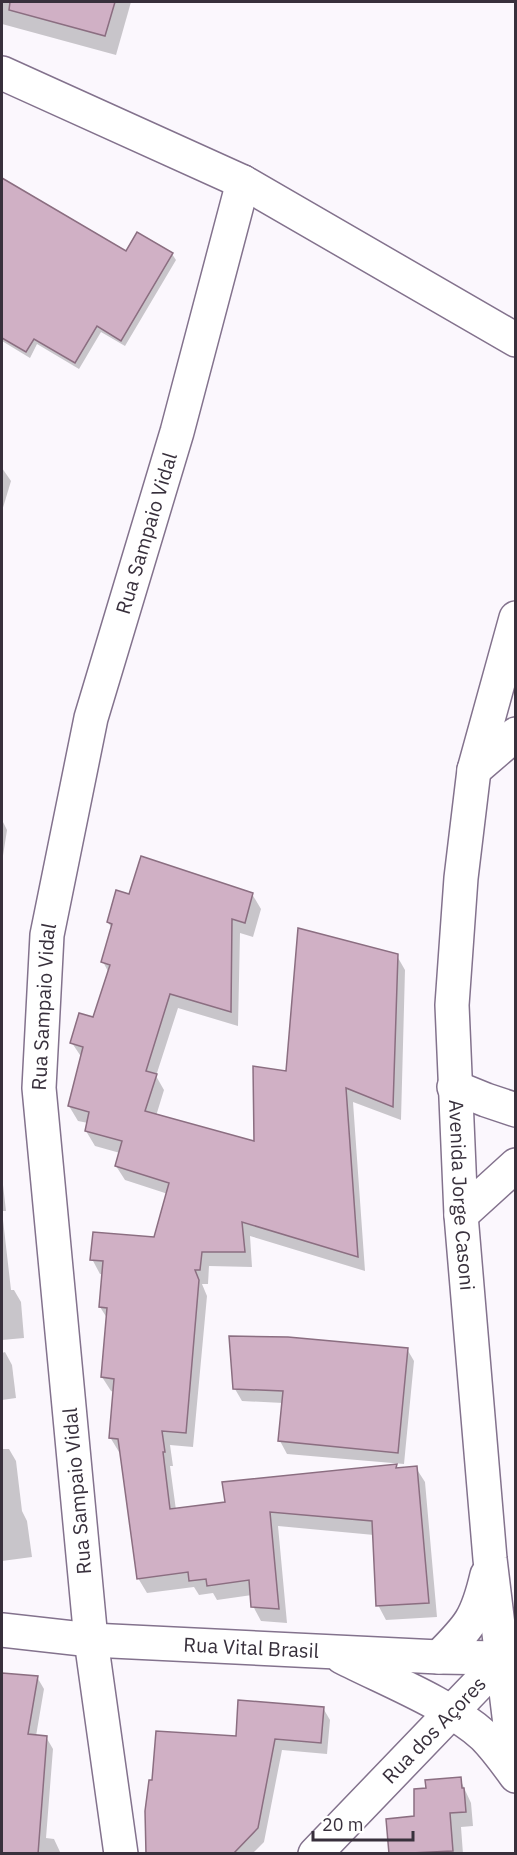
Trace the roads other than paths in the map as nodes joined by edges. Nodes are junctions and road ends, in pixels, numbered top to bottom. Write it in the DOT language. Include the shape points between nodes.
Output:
graph roads {
  1 [pos="2,73"];
  2 [pos="243,182"];
  3 [pos="516,340"];
  4 [pos="516,618"];
  5 [pos="516,734"];
  6 [pos="474,771"];
  7 [pos="454,1087"];
  8 [pos="516,1110"];
  9 [pos="516,1165"];
  10 [pos="460,1215"];
  11 [pos="503,1568"];
  12 [pos="2,1630"];
  13 [pos="91,1640"];
  14 [pos="332,1652"];
  15 [pos="509,1652"];
  16 [pos="439,1657"];
  17 [pos="452,1712"];
  18 [pos="516,1775"];
  19 [pos="121,1854"];
  20 [pos="315,1854"];
  1 -- 2 [label="street"];
  2 -- 3 [label="street"];
  2 -- 13 [label="street, Rua Sampaio Vidal" via="177,432 91,718 47,935 39,1088"];
  4 -- 6 [label="street, Avenida Jorge Casoni"];
  5 -- 6 [label="street"];
  6 -- 7 [label="street, Avenida Jorge Casoni" via="453,983"];
  7 -- 8 [label="street"];
  7 -- 10 [label="street, Avenida Jorge Casoni"];
  9 -- 10 [label="street"];
  10 -- 11 [label="street, Avenida Jorge Casoni"];
  11 -- 15 [label="street, Avenida Jorge Casoni"];
  11 -- 16 [label="street" via="464,1633"];
  12 -- 13 [label="street, Rua Vital Brasil"];
  13 -- 14 [label="street, Rua Vital Brasil"];
  13 -- 19 [label="street, Rua Sampaio Vidal"];
  14 -- 16 [label="street, Rua Vital Brasil"];
  14 -- 17 [label="street"];
  15 -- 16 [label="street, Rua Vital Brasil"];
  15 -- 17 [label="street, Rua dos Açores"];
  15 -- 18 [label="street, Avenida Jorge Casoni"];
  17 -- 18 [label="street" via="483,1735"];
  17 -- 20 [label="street, Rua dos Açores"];
}
